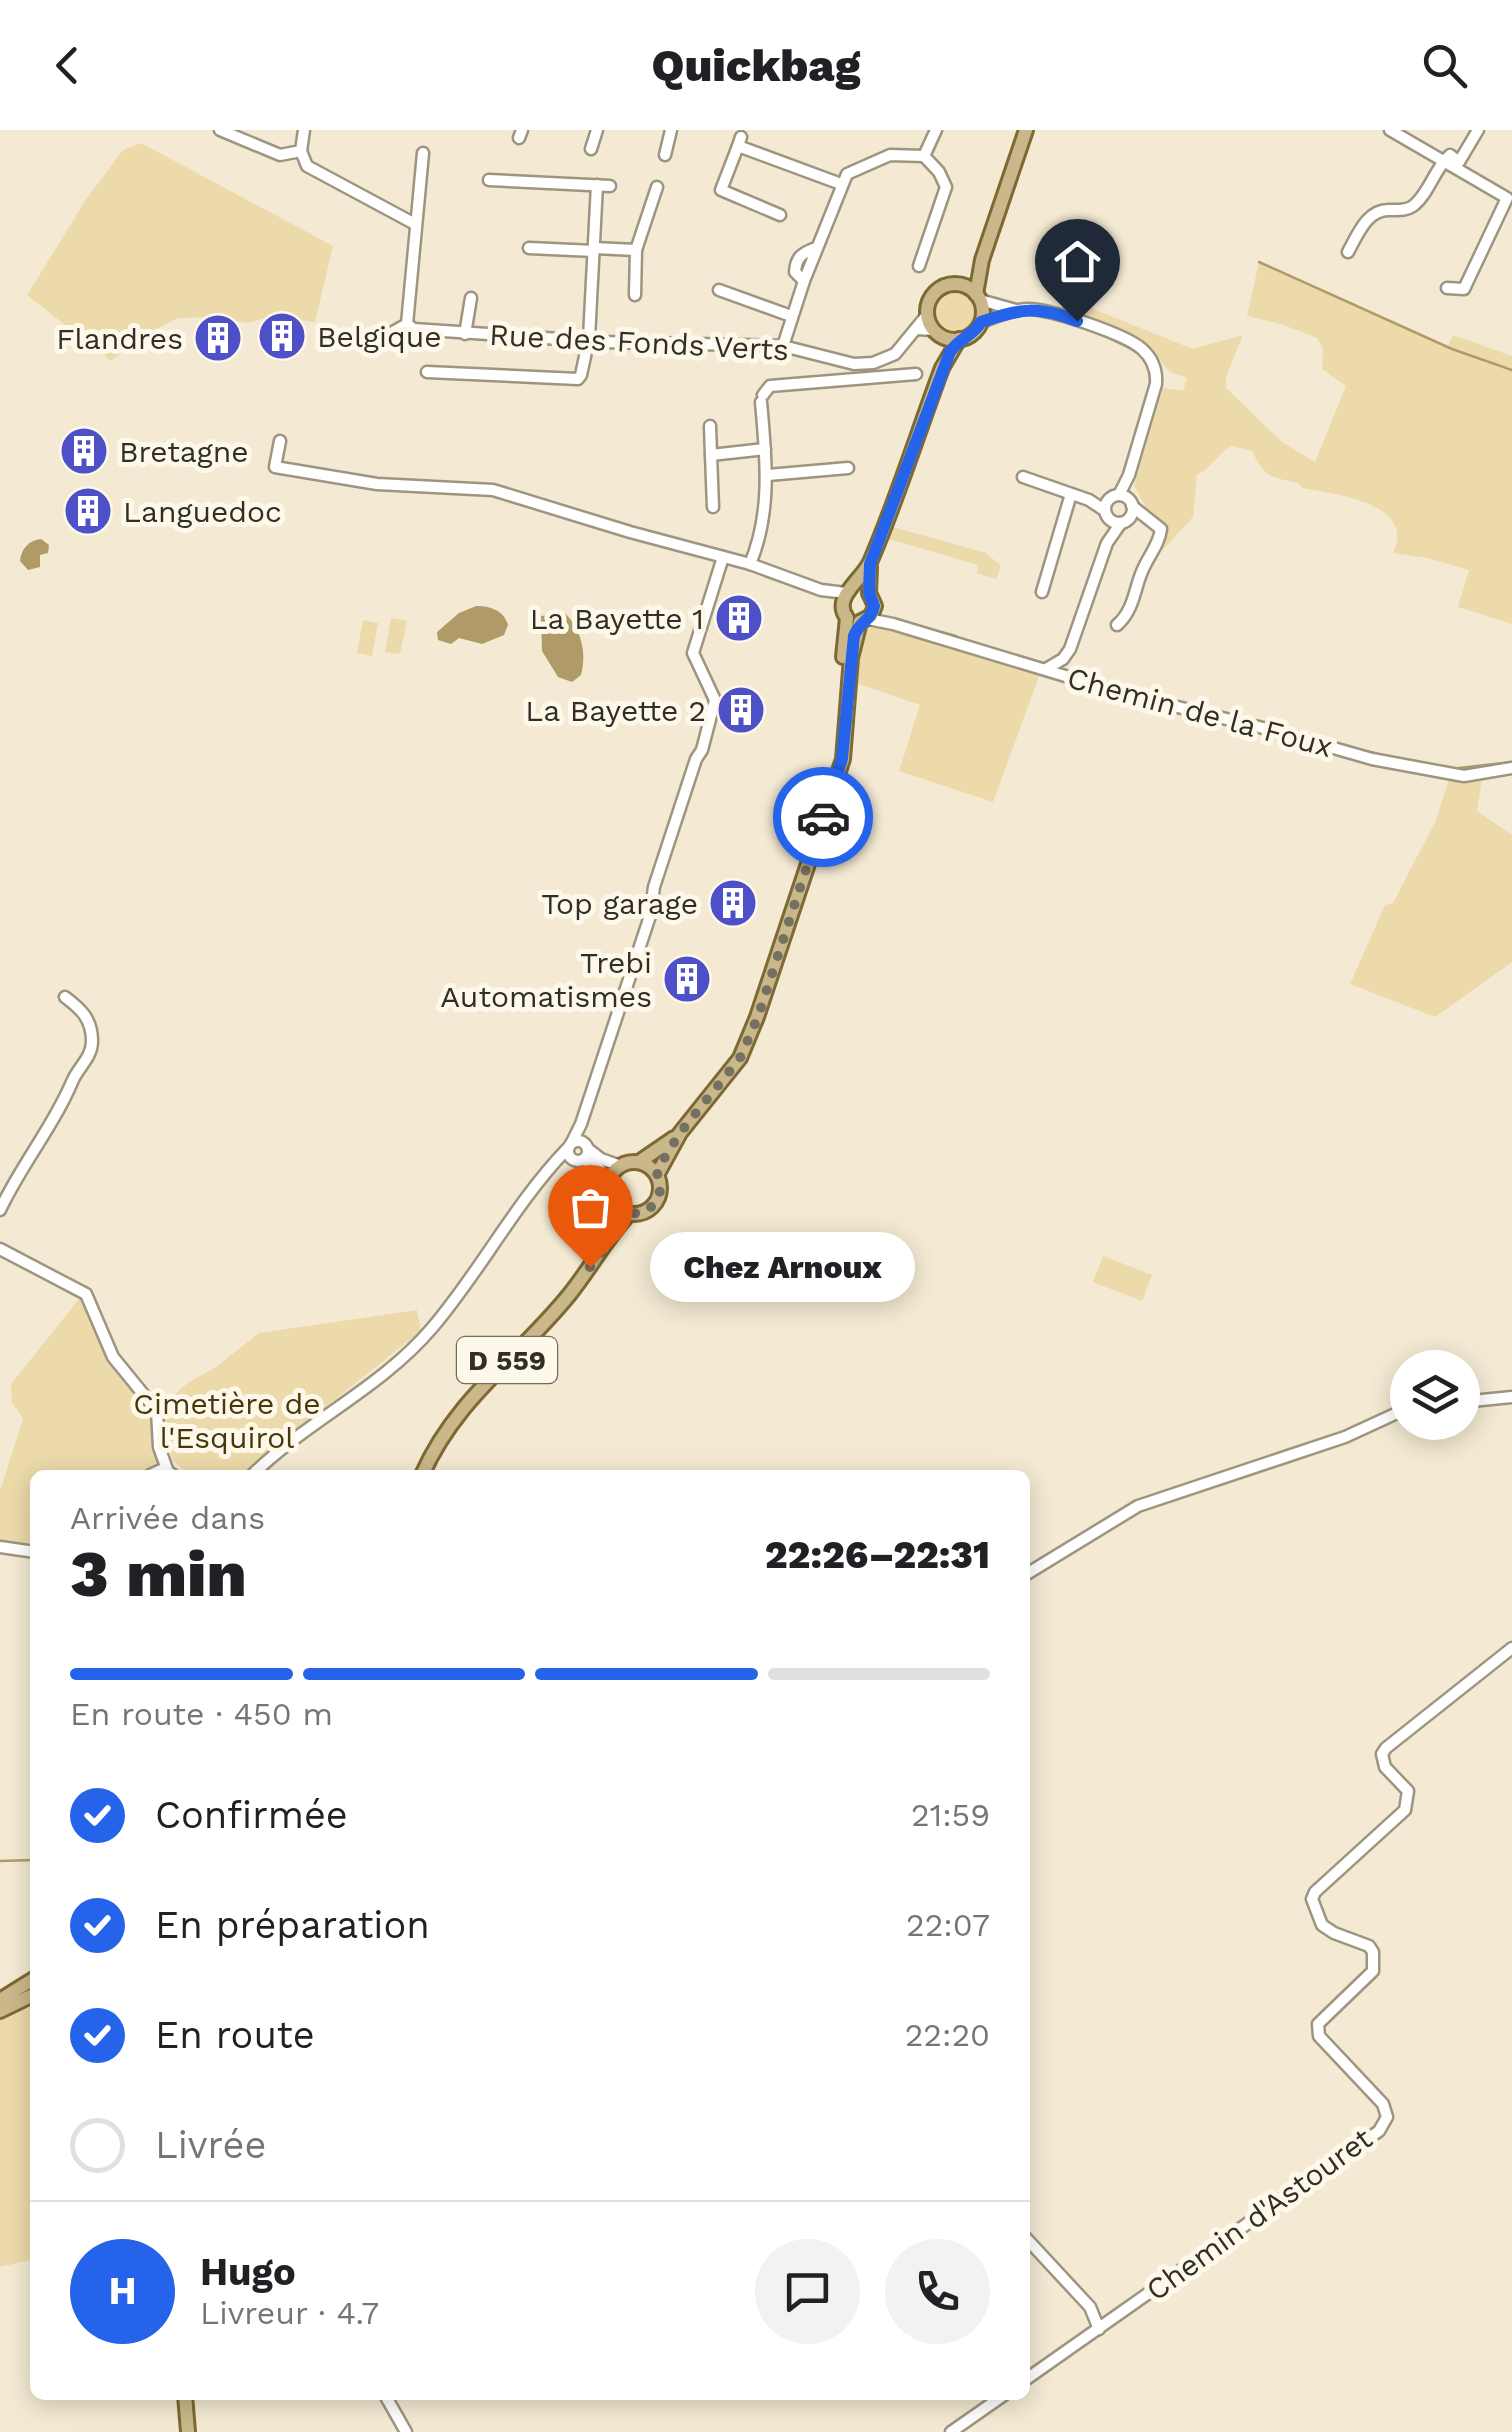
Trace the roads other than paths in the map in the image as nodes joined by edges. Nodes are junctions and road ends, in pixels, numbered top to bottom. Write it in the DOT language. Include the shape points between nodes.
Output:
graph roads {
  1 [pos="220,130"];
  2 [pos="304,130"];
  3 [pos="597,130"];
  4 [pos="671,130"];
  5 [pos="936,130"];
  6 [pos="1026,130"];
  7 [pos="1390,130"];
  8 [pos="1478,130"];
  9 [pos="591,149"];
  10 [pos="301,152"];
  11 [pos="423,153"];
  12 [pos="665,155"];
  13 [pos="924,156"];
  14 [pos="1444,161"];
  15 [pos="489,180"];
  16 [pos="841,184"];
  17 [pos="597,186"];
  18 [pos="610,186"];
  19 [pos="657,187"];
  20 [pos="780,215"];
  21 [pos="415,224"];
  22 [pos="529,248"];
  23 [pos="594,250"];
  24 [pos="636,250"];
  25 [pos="1348,252"];
  26 [pos="982,260"];
  27 [pos="919,266"];
  28 [pos="958,284"];
  29 [pos="1447,288"];
  30 [pos="720,290"];
  31 [pos="635,295"];
  32 [pos="978,297"];
  33 [pos="471,298"];
  34 [pos="1018,310"];
  35 [pos="927,314"];
  36 [pos="792,316"];
  37 [pos="981,322"];
  38 [pos="407,324"];
  39 [pos="917,329"];
  40 [pos="936,332"];
  41 [pos="465,334"];
  42 [pos="384,337"];
  43 [pos="589,340"];
  44 [pos="960,340"];
  45 [pos="782,346"];
  46 [pos="872,363"];
  47 [pos="942,368"];
  48 [pos="426,372"];
  49 [pos="916,374"];
  50 [pos="874,378"];
  51 [pos="710,426"];
  52 [pos="280,441"];
  53 [pos="766,450"];
  54 [pos="711,455"];
  55 [pos="848,468"];
  56 [pos="768,476"];
  57 [pos="1022,476"];
  58 [pos="1070,494"];
  59 [pos="713,507"];
  60 [pos="1118,508"];
  61 [pos="723,556"];
  62 [pos="750,564"];
  63 [pos="870,564"];
  64 [pos="1042,592"];
  65 [pos="846,596"];
  66 [pos="864,612"];
  67 [pos="1117,625"];
  68 [pos="1070,649"];
  69 [pos="1072,663"];
  70 [pos="1051,671"];
  71 [pos="1078,680"];
  72 [pos="1512,768"];
  73 [pos="65,998"];
  74 [pos="680,1133"];
  75 [pos="577,1150"];
  76 [pos="639,1162"];
  77 [pos="621,1166"];
  78 [pos="657,1175"];
  79 [pos="609,1181"];
  80 [pos="614,1204"];
  81 [pos="0,1210"];
  82 [pos="629,1214"];
  83 [pos="0,1248"];
  84 [pos="600,1250"];
  85 [pos="1512,1398"];
  86 [pos="1480,1401"];
  87 [pos="1390,1416"];
  88 [pos="168,1470"];
  89 [pos="259,1470"];
  90 [pos="425,1470"];
  91 [pos="0,1546"];
  92 [pos="30,1551"];
  93 [pos="1030,1572"];
  94 [pos="1512,1648"];
  95 [pos="30,1981"];
  96 [pos="30,1996"];
  97 [pos="0,2000"];
  98 [pos="0,2011"];
  99 [pos="1030,2242"];
  100 [pos="1098,2329"];
  101 [pos="1030,2377"];
  102 [pos="185,2400"];
  103 [pos="388,2400"];
  104 [pos="997,2400"];
  105 [pos="188,2432"];
  106 [pos="406,2432"];
  107 [pos="951,2432"];
  1 -- 10 [label="street" via="280,155"];
  2 -- 10 [label="street"];
  3 -- 9 [label="street"];
  4 -- 12 [label="street"];
  5 -- 13 [label="street"];
  6 -- 26 [label="main road"];
  7 -- 14 [label="street"];
  8 -- 14 [label="street" via="1460,162 1450,156"];
  10 -- 21 [label="street" via="307,166"];
  11 -- 21 [label="street"];
  13 -- 16 [label="street" via="890,155 847,174"];
  13 -- 27 [label="street" via="946,188"];
  14 -- 25 [label="street" via="1416,204 1370,215"];
  14 -- 29 [label="street" via="1507,198 1464,289"];
  15 -- 17 [label="street"];
  16 -- 20 [label="street" via="740,142 721,190"];
  16 -- 36 [label="street" via="816,248 796,262 804,281"];
  17 -- 18 [label="street"];
  17 -- 23 [label="street"];
  19 -- 24 [label="street"];
  21 -- 38 [label="street"];
  22 -- 23 [label="street"];
  23 -- 24 [label="street"];
  23 -- 43 [label="street"];
  24 -- 31 [label="street"];
  26 -- 28 [label="main road"];
  26 -- 32 [label="main road"];
  28 -- 32 [label="main road"];
  28 -- 35 [label="main road" via="935,292"];
  30 -- 36 [label="street"];
  32 -- 34 [label="street"];
  32 -- 37 [label="main road"];
  33 -- 41 [label="street"];
  34 -- 37 [label="street"];
  34 -- 60 [label="street" via="1052,312 1127,340 1156,370"];
  35 -- 39 [label="street"];
  35 -- 40 [label="main road"];
  36 -- 45 [label="street"];
  37 -- 44 [label="main road"];
  38 -- 41 [label="street, Rue des Fonds Verts"];
  38 -- 42 [label="street"];
  39 -- 40 [label="street"];
  39 -- 46 [label="street" via="896,354"];
  40 -- 44 [label="main road"];
  40 -- 47 [label="main road"];
  41 -- 43 [label="street, Rue des Fonds Verts"];
  43 -- 45 [label="street, Rue des Fonds Verts"];
  43 -- 48 [label="street" via="578,378"];
  44 -- 47 [label="main road"];
  45 -- 46 [label="street, Rue des Fonds Verts"];
  46 -- 50 [label="street"];
  47 -- 63 [label="main road"];
  49 -- 50 [label="street"];
  50 -- 53 [label="street" via="770,386 762,399"];
  51 -- 54 [label="street"];
  52 -- 61 [label="street" via="274,467 377,484 493,490"];
  53 -- 54 [label="street"];
  53 -- 56 [label="street"];
  54 -- 59 [label="street"];
  55 -- 56 [label="street"];
  56 -- 62 [label="street"];
  57 -- 58 [label="street"];
  58 -- 60 [label="street"];
  58 -- 64 [label="street"];
  60 -- 67 [label="street" via="1161,529 1133,603"];
  60 -- 68 [label="street"];
  61 -- 62 [label="street"];
  61 -- 75 [label="street" via="693,653 715,700"];
  62 -- 65 [label="street"];
  63 -- 65 [label="main road"];
  63 -- 66 [label="main road"];
  65 -- 66 [label="main road"];
  65 -- 66 [label="main road"];
  66 -- 70 [label="street, Chemin de la Foux"];
  66 -- 74 [label="main road" via="818,831 750,1037"];
  68 -- 69 [label="street"];
  68 -- 70 [label="street"];
  69 -- 70 [label="street"];
  69 -- 71 [label="street"];
  70 -- 71 [label="street, Chemin de la Foux"];
  71 -- 72 [label="street, Chemin de la Foux" via="1372,760 1464,776"];
  73 -- 81 [label="street" via="89,1020 88,1057"];
  74 -- 76 [label="main road"];
  74 -- 78 [label="main road"];
  75 -- 77 [label="street"];
  75 -- 79 [label="street"];
  75 -- 89 [label="street" via="553,1165 432,1329"];
  76 -- 77 [label="main road"];
  76 -- 78 [label="main road"];
  77 -- 79 [label="main road"];
  78 -- 82 [label="main road" via="656,1202 646,1212"];
  79 -- 80 [label="main road"];
  80 -- 82 [label="main road"];
  80 -- 84 [label="main road, D 559"];
  82 -- 84 [label="main road, D 559"];
  83 -- 88 [label="street" via="86,1294 113,1357 157,1411"];
  84 -- 90 [label="main road, D 559" via="556,1309 459,1410"];
  85 -- 86 [label="street"];
  87 -- 93 [label="street" via="1138,1506"];
  91 -- 92 [label="street"];
  94 -- 100 [label="street, Chemin d'Astouret" via="1386,1748 1386,1766 1408,1791 1405,1810 1312,1899 1322,1925 1373,1952 1373,1971 1318,2024 1318,2036 1384,2104 1387,2117 1378,2131"];
  95 -- 97 [label="main road"];
  96 -- 98 [label="main road"];
  99 -- 100 [label="street" via="1090,2307"];
  100 -- 101 [label="street, Chemin d'Astouret"];
  102 -- 105 [label="main road"];
  103 -- 106 [label="street"];
  104 -- 107 [label="street"];
}
